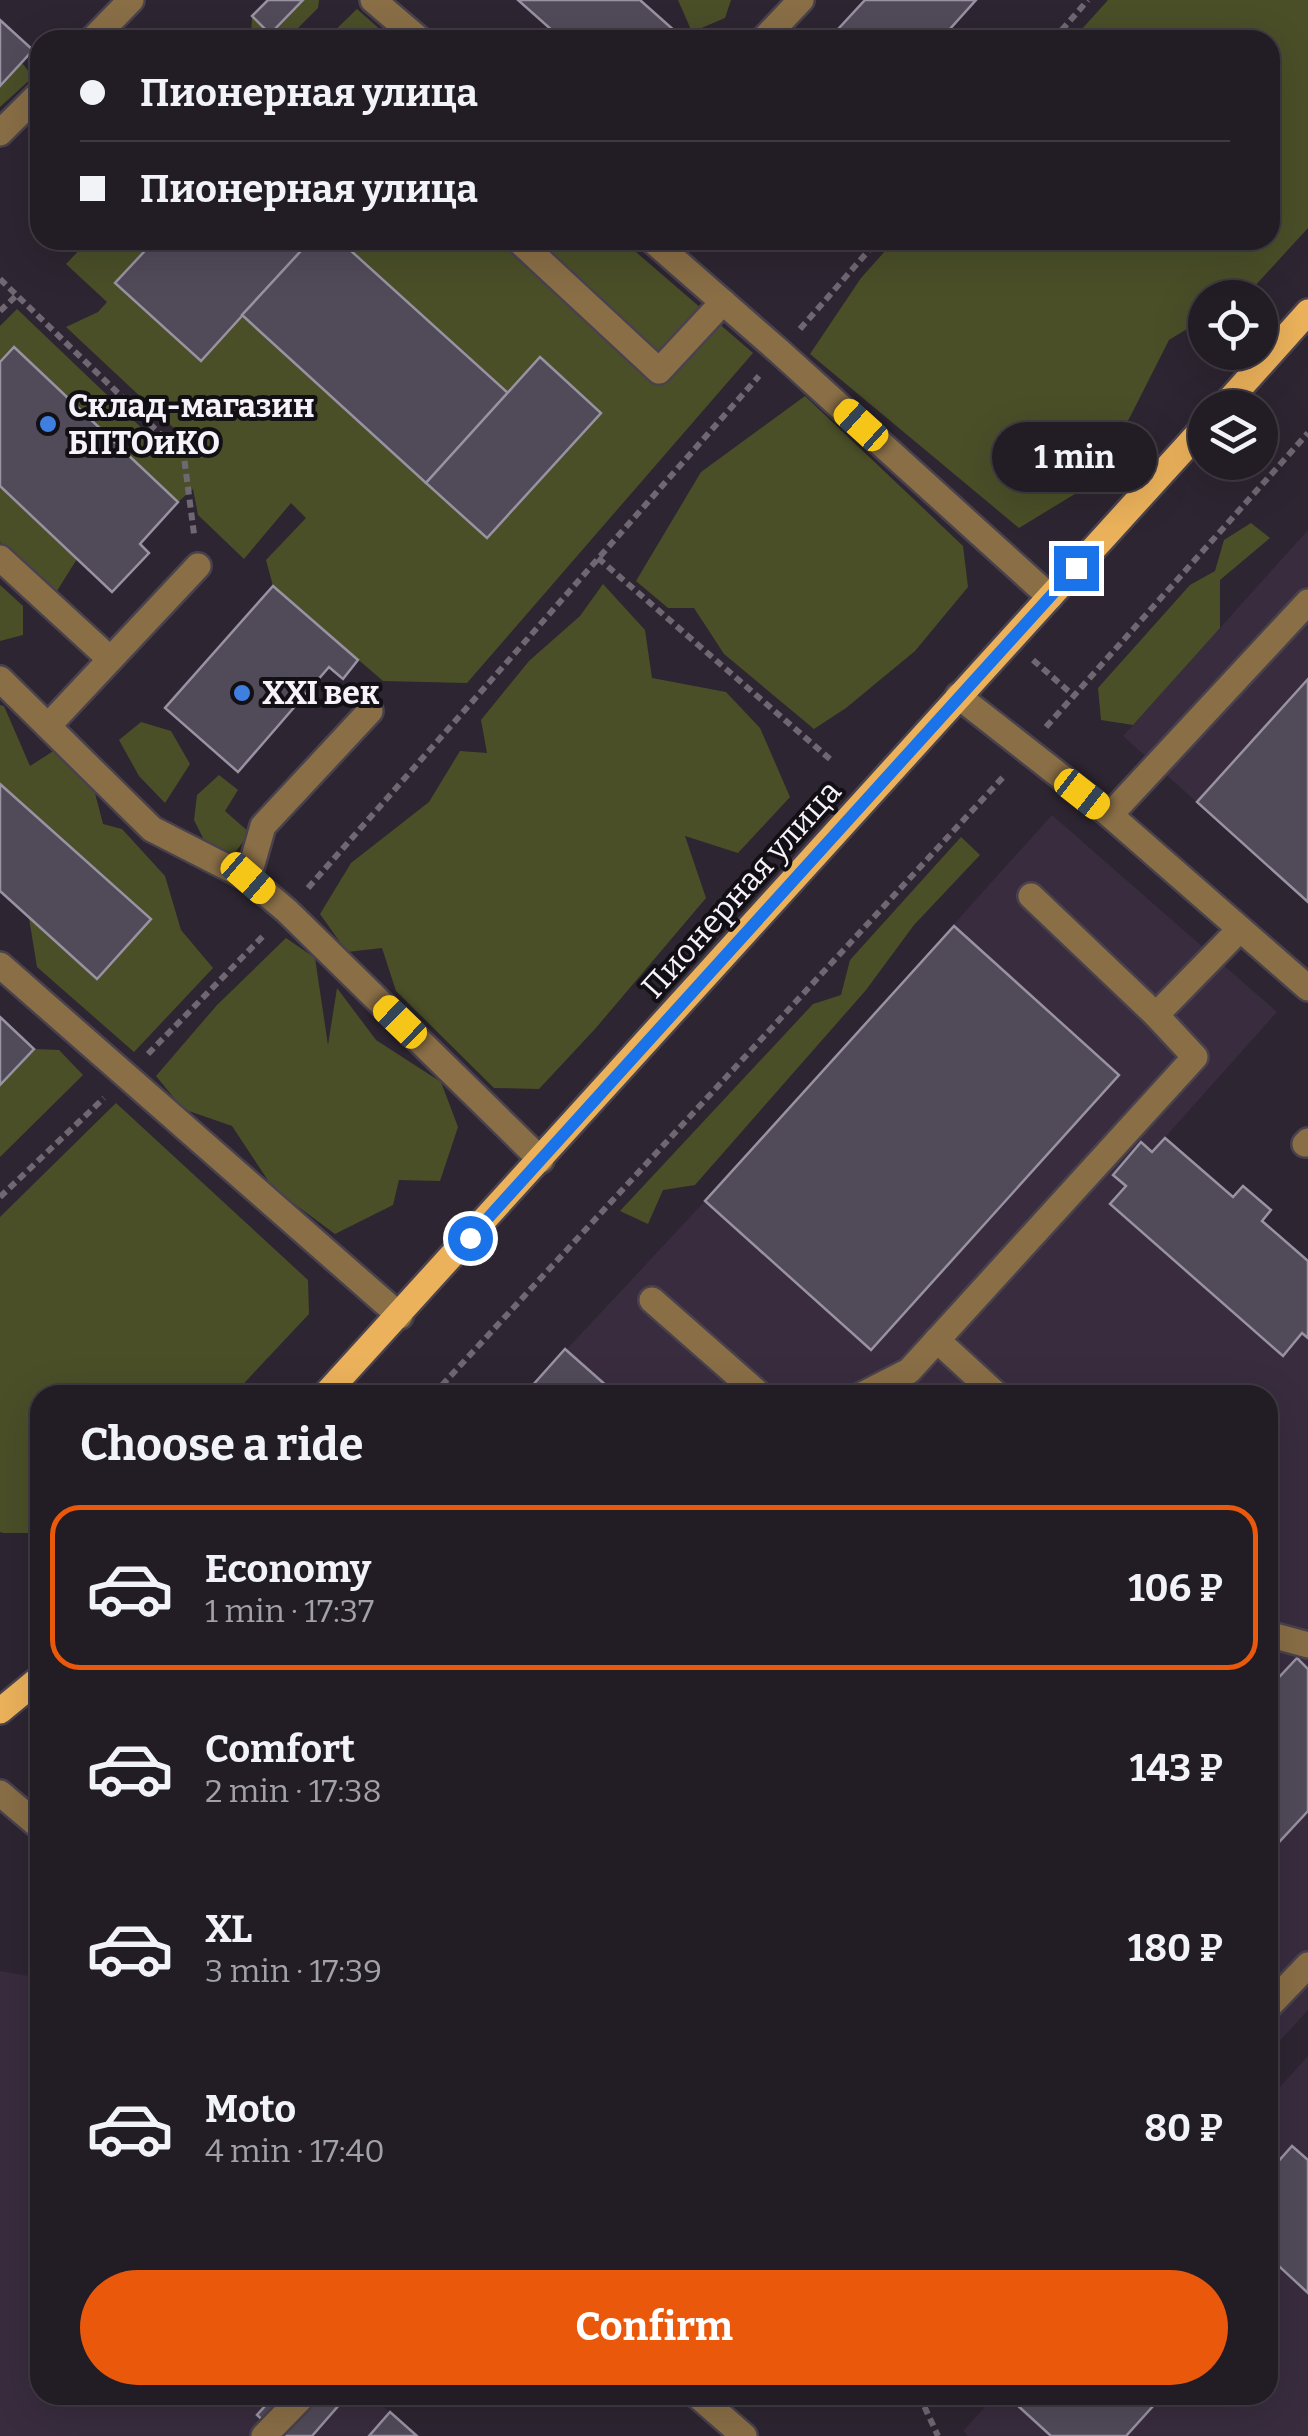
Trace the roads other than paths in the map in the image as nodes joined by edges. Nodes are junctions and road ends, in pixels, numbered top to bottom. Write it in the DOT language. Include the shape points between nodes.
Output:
graph roads {
  1 [pos="373,0"];
  2 [pos="801,0"];
  3 [pos="118,5"];
  4 [pos="99,30"];
  5 [pos="408,30"];
  6 [pos="772,30"];
  7 [pos="30,103"];
  8 [pos="0,133"];
  9 [pos="529,250"];
  10 [pos="663,250"];
  11 [pos="723,302"];
  12 [pos="1306,318"];
  13 [pos="1239,390"];
  14 [pos="1188,445"];
  15 [pos="0,558"];
  16 [pos="198,566"];
  17 [pos="1050,597"];
  18 [pos="1308,602"];
  19 [pos="110,659"];
  20 [pos="0,678"];
  21 [pos="958,696"];
  22 [pos="370,712"];
  23 [pos="48,726"];
  24 [pos="1110,816"];
  25 [pos="248,878"];
  26 [pos="1031,896"];
  27 [pos="1240,928"];
  28 [pos="0,964"];
  29 [pos="1308,988"];
  30 [pos="1156,1015"];
  31 [pos="540,1160"];
  32 [pos="652,1300"];
  33 [pos="400,1316"];
  34 [pos="936,1340"];
  35 [pos="334,1385"];
  36 [pos="749,1385"];
  37 [pos="882,1385"];
  38 [pos="987,1385"];
  39 [pos="1278,1637"];
  40 [pos="1308,1645"];
  41 [pos="30,1686"];
  42 [pos="0,1711"];
  43 [pos="0,1793"];
  44 [pos="30,1818"];
  45 [pos="1308,1965"];
  46 [pos="1278,1996"];
  47 [pos="294,2405"];
  48 [pos="708,2405"];
  49 [pos="264,2436"];
  50 [pos="744,2436"];
  1 -- 5 [label="street"];
  2 -- 6 [label="street"];
  3 -- 4 [label="street"];
  7 -- 8 [label="street"];
  9 -- 11 [label="street" via="659,371"];
  10 -- 11 [label="street"];
  11 -- 17 [label="street"];
  12 -- 13 [label="main road"];
  14 -- 17 [label="main road, Пионерная улица"];
  15 -- 19 [label="street"];
  16 -- 19 [label="street"];
  17 -- 21 [label="main road, Пионерная улица"];
  18 -- 24 [label="street"];
  19 -- 23 [label="street"];
  20 -- 23 [label="street"];
  21 -- 24 [label="street"];
  21 -- 31 [label="main road, Пионерная улица"];
  22 -- 25 [label="street" via="263,826"];
  23 -- 25 [label="street" via="152,829"];
  24 -- 27 [label="street"];
  25 -- 31 [label="street"];
  26 -- 30 [label="street"];
  27 -- 29 [label="street"];
  27 -- 30 [label="street"];
  28 -- 33 [label="street"];
  30 -- 34 [label="street" via="1194,1057"];
  31 -- 33 [label="main road, Пионерная улица"];
  32 -- 36 [label="street"];
  33 -- 35 [label="main road, Пионерная улица"];
  34 -- 37 [label="street" via="909,1371"];
  34 -- 38 [label="street"];
  39 -- 40 [label="street"];
  41 -- 42 [label="main road"];
  43 -- 44 [label="street"];
  45 -- 46 [label="street"];
  47 -- 49 [label="street"];
  48 -- 50 [label="street"];
}
